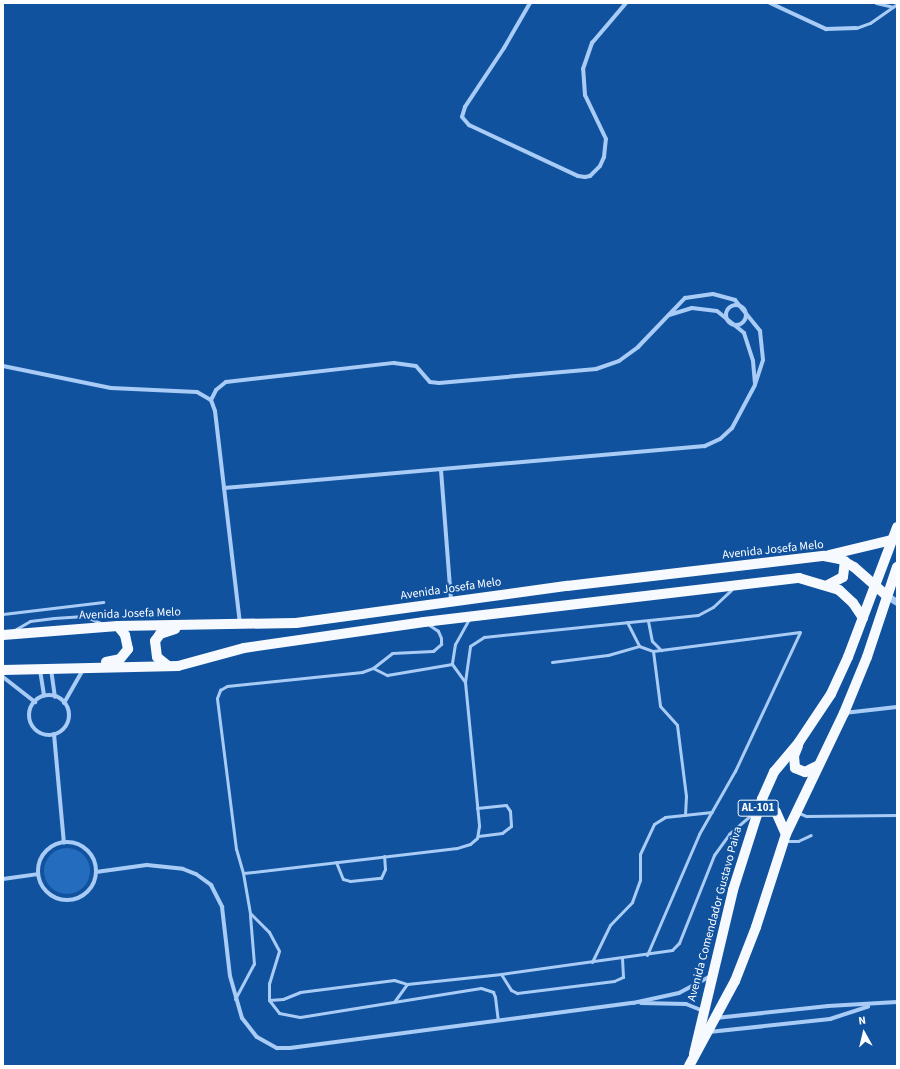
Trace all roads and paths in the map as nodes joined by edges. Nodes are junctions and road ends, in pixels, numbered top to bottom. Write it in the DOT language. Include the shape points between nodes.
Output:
graph roads {
  1 [pos="530,3"];
  2 [pos="626,3"];
  3 [pos="770,3"];
  4 [pos="876,3"];
  5 [pos="897,4"];
  6 [pos="893,7"];
  7 [pos="856,28"];
  8 [pos="744,308"];
  9 [pos="667,315"];
  10 [pos="731,323"];
  11 [pos="3,366"];
  12 [pos="755,385"];
  13 [pos="211,400"];
  14 [pos="441,470"];
  15 [pos="224,488"];
  16 [pos="897,527"];
  17 [pos="892,540"];
  18 [pos="824,556"];
  19 [pos="845,561"];
  20 [pos="897,567"];
  21 [pos="875,583"];
  22 [pos="736,584"];
  23 [pos="828,585"];
  24 [pos="887,596"];
  25 [pos="103,602"];
  26 [pos="451,602"];
  27 [pos="897,602"];
  28 [pos="53,608"];
  29 [pos="3,614"];
  30 [pos="470,616"];
  31 [pos="54,618"];
  32 [pos="863,618"];
  33 [pos="648,621"];
  34 [pos="424,622"];
  35 [pos="627,622"];
  36 [pos="203,625"];
  37 [pos="240,625"];
  38 [pos="112,627"];
  39 [pos="5,635"];
  40 [pos="639,646"];
  41 [pos="661,650"];
  42 [pos="653,651"];
  43 [pos="552,662"];
  44 [pos="452,664"];
  45 [pos="87,666"];
  46 [pos="168,666"];
  47 [pos="40,667"];
  48 [pos="50,667"];
  49 [pos="373,668"];
  50 [pos="3,670"];
  51 [pos="3,676"];
  52 [pos="465,682"];
  53 [pos="44,696"];
  54 [pos="55,697"];
  55 [pos="34,702"];
  56 [pos="64,703"];
  57 [pos="897,708"];
  58 [pos="844,713"];
  59 [pos="54,734"];
  60 [pos="799,742"];
  61 [pos="817,766"];
  62 [pos="477,808"];
  63 [pos="758,809"];
  64 [pos="712,812"];
  65 [pos="797,813"];
  66 [pos="685,815"];
  67 [pos="897,815"];
  68 [pos="478,836"];
  69 [pos="811,836"];
  70 [pos="784,837"];
  71 [pos="64,843"];
  72 [pos="384,856"];
  73 [pos="336,862"];
  74 [pos="96,872"];
  75 [pos="243,872"];
  76 [pos="38,874"];
  77 [pos="3,879"];
  78 [pos="250,913"];
  79 [pos="647,955"];
  80 [pos="622,958"];
  81 [pos="592,962"];
  82 [pos="501,974"];
  83 [pos="711,976"];
  84 [pos="407,984"];
  85 [pos="234,999"];
  86 [pos="269,1000"];
  87 [pos="393,1002"];
  88 [pos="897,1002"];
  89 [pos="633,1003"];
  90 [pos="872,1005"];
  91 [pos="703,1010"];
  92 [pos="715,1018"];
  93 [pos="498,1020"];
  94 [pos="707,1033"];
  95 [pos="694,1054"];
  96 [pos="689,1066"];
  1 -- 2 [label="street" via="462,114 469,125 578,176 590,176 604,157 606,139 585,95 584,69 592,43"];
  3 -- 7 [label="street" via="826,28"];
  4 -- 6 [label="lane"];
  5 -- 6 [label="lane"];
  6 -- 7 [label="lane" via="870,23"];
  8 -- 9 [label="street" via="735,300 712,294 685,298"];
  8 -- 10 [label="street" via="745,320 740,324"];
  8 -- 10 [label="street" via="735,305 729,308 727,318"];
  8 -- 12 [label="street" via="760,331 763,360"];
  9 -- 10 [label="street" via="692,308 717,311"];
  9 -- 13 [label="street" via="638,347 619,361 596,369 439,383 430,382 416,366 394,363 226,382 216,390"];
  10 -- 12 [label="street" via="744,333 753,362"];
  11 -- 13 [label="street" via="111,388 197,392"];
  12 -- 14 [label="street" via="732,428 720,439 705,446"];
  13 -- 15 [label="street" via="215,411"];
  14 -- 15 [label="street"];
  14 -- 26 [label="street"];
  15 -- 37 [label="street"];
  16 -- 17 [label="main road, Avenida Comendador Gustavo Paiva / AL-101"];
  17 -- 18 [label="main road"];
  17 -- 21 [label="main road, Avenida Comendador Gustavo Paiva / AL-101"];
  18 -- 19 [label="main road, Avenida Josefa Melo"];
  18 -- 26 [label="main road, Avenida Josefa Melo"];
  19 -- 21 [label="main road, Avenida Josefa Melo"];
  19 -- 23 [label="main road" via="843,578"];
  20 -- 24 [label="main road, Avenida Comendador Gustavo Paiva / AL-101"];
  21 -- 24 [label="main road, Avenida Josefa Melo"];
  21 -- 32 [label="main road, Avenida Comendador Gustavo Paiva / AL-101"];
  22 -- 23 [label="main road" via="799,578"];
  22 -- 30 [label="main road"];
  22 -- 33 [label="lane" via="702,614"];
  23 -- 32 [label="main road" via="848,597"];
  24 -- 27 [label="street"];
  24 -- 58 [label="main road, Avenida Comendador Gustavo Paiva / AL-101" via="867,657"];
  25 -- 28 [label="lane"];
  26 -- 37 [label="main road, Avenida Josefa Melo" via="296,623"];
  28 -- 29 [label="lane"];
  28 -- 31 [label="lane"];
  30 -- 34 [label="main road"];
  30 -- 44 [label="lane" via="455,644"];
  31 -- 38 [label="lane" via="84,616"];
  31 -- 39 [label="lane" via="30,621"];
  32 -- 60 [label="main road, Avenida Comendador Gustavo Paiva / AL-101" via="831,694"];
  33 -- 35 [label="lane"];
  33 -- 41 [label="lane" via="652,641"];
  34 -- 46 [label="main road" via="244,648 194,663"];
  34 -- 49 [label="lane" via="438,631 441,644 437,649 392,653"];
  35 -- 40 [label="lane"];
  35 -- 52 [label="lane" via="479,639 470,646"];
  36 -- 37 [label="main road, Avenida Josefa Melo"];
  36 -- 38 [label="main road, Avenida Josefa Melo"];
  36 -- 46 [label="main road" via="169,630 160,634 154,648 157,658"];
  38 -- 39 [label="main road, Avenida Josefa Melo"];
  38 -- 45 [label="main road" via="128,642 126,654 120,659"];
  40 -- 42 [label="lane"];
  40 -- 43 [label="lane" via="608,655"];
  41 -- 42 [label="lane"];
  41 -- 64 [label="lane" via="800,632 743,754"];
  42 -- 66 [label="lane" via="660,706 675,720 677,726 686,796"];
  44 -- 49 [label="lane" via="387,675"];
  44 -- 52 [label="lane"];
  45 -- 46 [label="main road"];
  45 -- 48 [label="main road"];
  45 -- 56 [label="street"];
  47 -- 48 [label="main road"];
  47 -- 50 [label="main road"];
  47 -- 53 [label="street"];
  48 -- 54 [label="street"];
  49 -- 75 [label="lane" via="362,672 227,686 220,690 217,698 236,849"];
  51 -- 55 [label="street"];
  52 -- 62 [label="lane"];
  53 -- 54 [label="street"];
  53 -- 55 [label="street"];
  54 -- 56 [label="street"];
  55 -- 59 [label="street" via="30,712 31,723 38,732"];
  56 -- 59 [label="street" via="69,719 64,729"];
  57 -- 58 [label="street"];
  58 -- 61 [label="main road, Avenida Comendador Gustavo Paiva / AL-101"];
  59 -- 71 [label="street"];
  60 -- 61 [label="main road" via="794,756 795,768 805,772"];
  60 -- 63 [label="main road, Avenida Comendador Gustavo Paiva / AL-101" via="774,772"];
  61 -- 65 [label="main road, Avenida Comendador Gustavo Paiva / AL-101"];
  62 -- 68 [label="lane"];
  62 -- 68 [label="lane" via="506,805 510,811 510,826 502,833"];
  63 -- 70 [label="main road" via="770,808 776,812"];
  63 -- 79 [label="lane" via="730,834 714,855 676,947"];
  63 -- 83 [label="main road, Avenida Comendador Gustavo Paiva / AL-101" via="742,857"];
  64 -- 66 [label="lane"];
  64 -- 79 [label="lane" via="699,834"];
  65 -- 67 [label="lane" via="806,816"];
  65 -- 70 [label="main road, Avenida Comendador Gustavo Paiva / AL-101"];
  66 -- 81 [label="lane" via="665,816 654,824 640,854 640,880 632,902 610,925"];
  68 -- 72 [label="lane" via="475,841 464,847"];
  69 -- 70 [label="lane" via="798,841"];
  70 -- 92 [label="main road, Avenida Comendador Gustavo Paiva / AL-101" via="756,927 734,981"];
  71 -- 74 [label="street" via="76,844 87,850 94,860"];
  71 -- 76 [label="street" via="48,850 42,857"];
  72 -- 73 [label="lane"];
  72 -- 73 [label="lane" via="385,869 380,878 373,879 342,879"];
  73 -- 75 [label="lane"];
  74 -- 76 [label="street" via="94,881 84,894 68,900 59,899 45,890"];
  74 -- 85 [label="street" via="147,865 183,869 196,874 211,885 222,908"];
  75 -- 78 [label="lane"];
  76 -- 77 [label="street"];
  78 -- 85 [label="lane" via="254,964"];
  78 -- 86 [label="lane" via="269,932 279,951 269,983"];
  79 -- 80 [label="lane"];
  80 -- 81 [label="lane"];
  80 -- 82 [label="lane" via="623,978 614,981 517,993 511,990"];
  81 -- 82 [label="lane"];
  82 -- 84 [label="lane"];
  83 -- 89 [label="street" via="679,993"];
  83 -- 91 [label="main road, Avenida Comendador Gustavo Paiva / AL-101"];
  84 -- 86 [label="lane" via="394,980 300,992 283,999"];
  84 -- 87 [label="lane"];
  85 -- 93 [label="street" via="250,1030 277,1048"];
  86 -- 87 [label="lane" via="279,1013 300,1017"];
  87 -- 93 [label="lane" via="481,988 493,992"];
  88 -- 90 [label="street"];
  89 -- 91 [label="street" via="686,1004"];
  89 -- 93 [label="street"];
  90 -- 92 [label="street" via="828,1006"];
  90 -- 94 [label="street" via="830,1019"];
  91 -- 95 [label="main road, Avenida Comendador Gustavo Paiva / AL-101"];
  92 -- 94 [label="main road, Avenida Comendador Gustavo Paiva / AL-101"];
  94 -- 95 [label="main road, Avenida Comendador Gustavo Paiva / AL-101"];
  95 -- 96 [label="main road, Avenida Comendador Gustavo Paiva / AL-101"];
}
